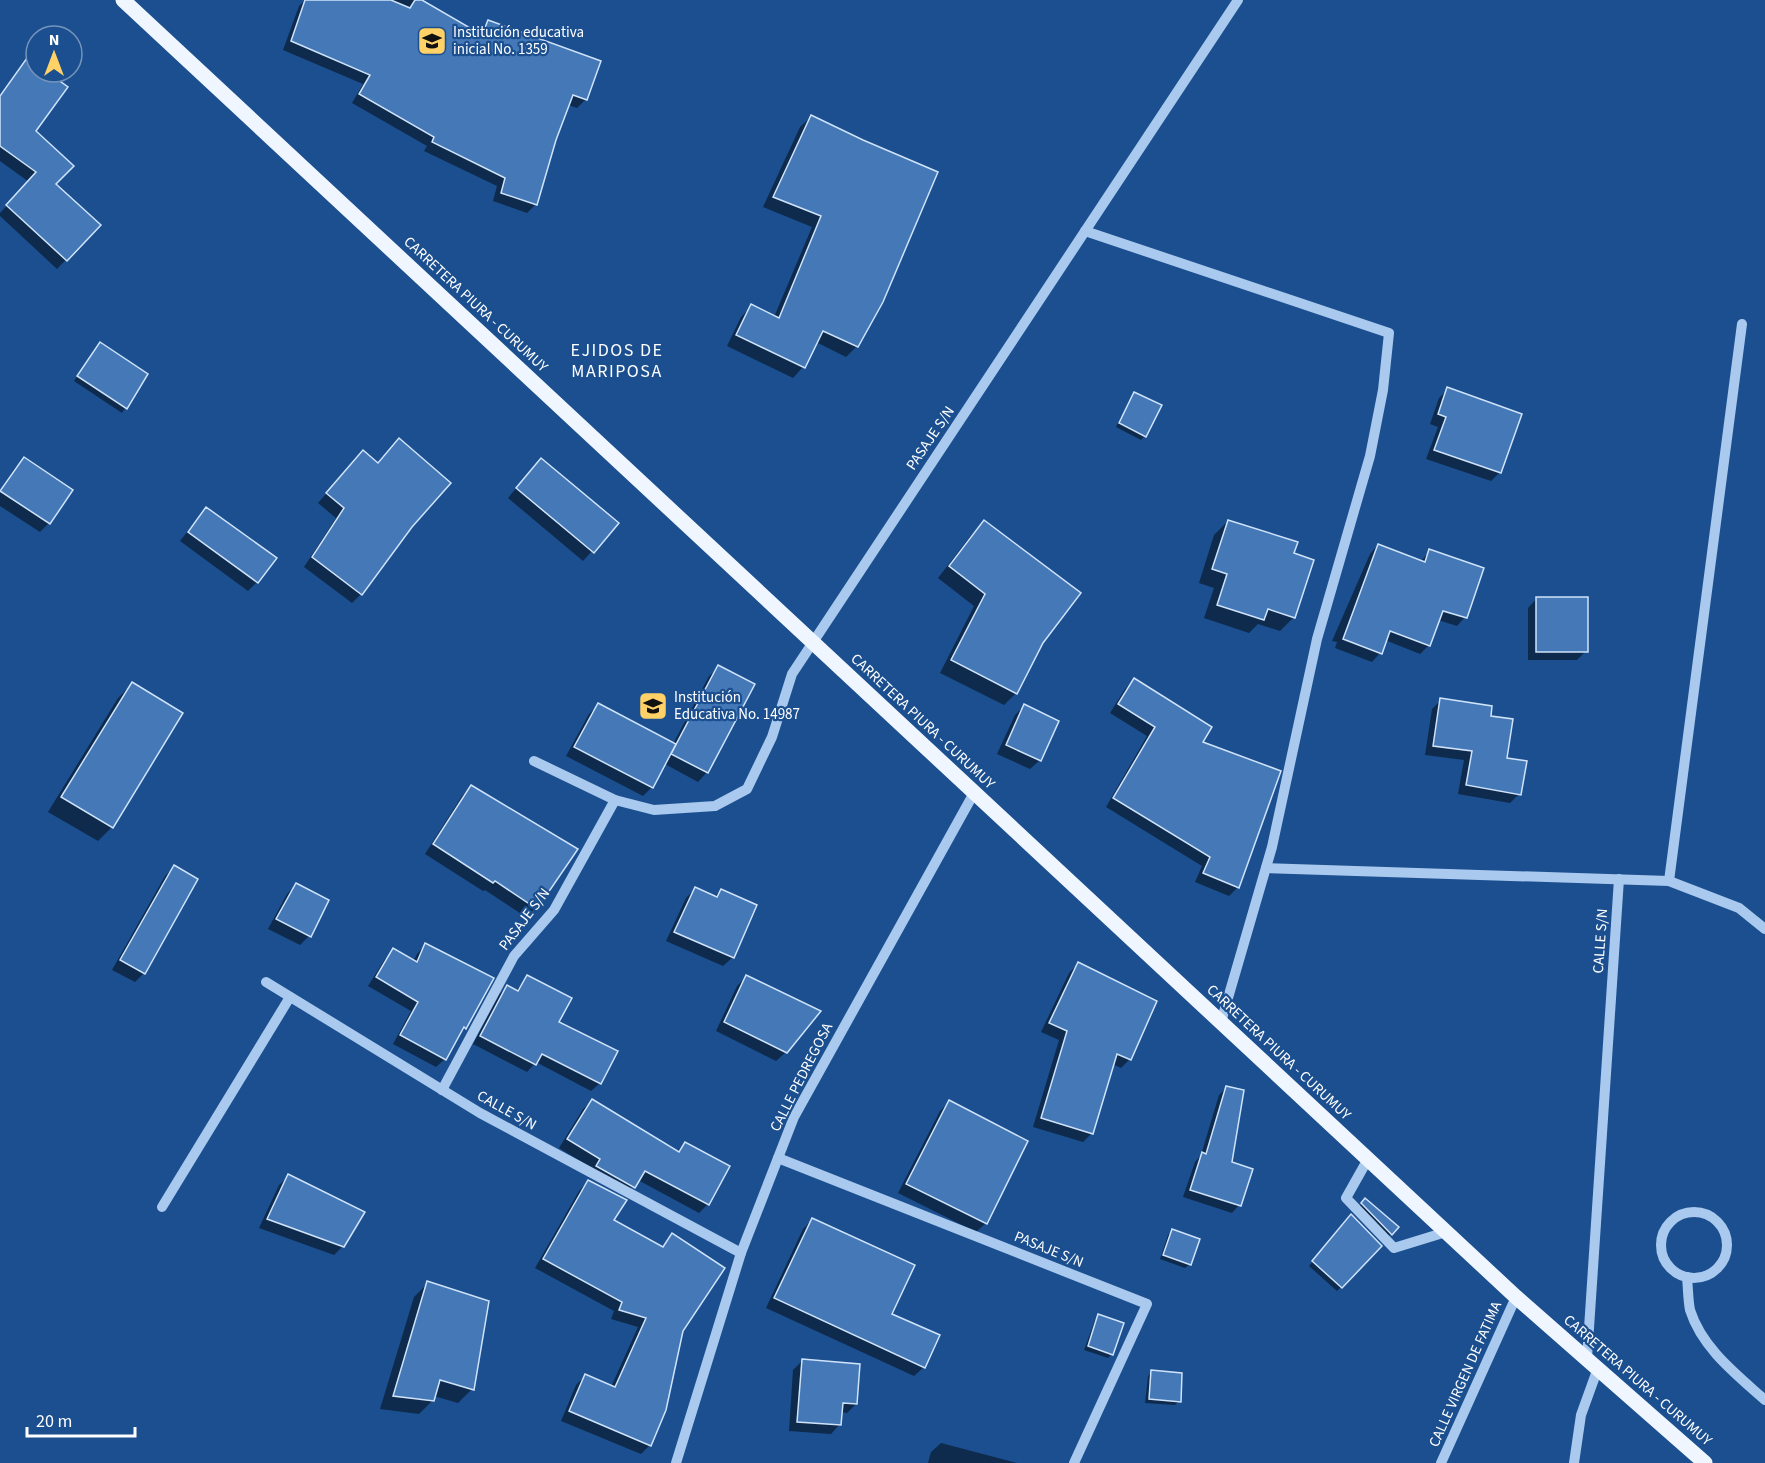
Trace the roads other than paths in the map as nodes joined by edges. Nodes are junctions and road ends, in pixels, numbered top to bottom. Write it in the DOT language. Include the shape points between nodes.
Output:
graph roads {
  1 [pos="123,0"];
  2 [pos="1238,0"];
  3 [pos="1085,231"];
  4 [pos="1742,324"];
  5 [pos="812,642"];
  6 [pos="534,761"];
  7 [pos="974,793"];
  8 [pos="615,800"];
  9 [pos="1266,868"];
  10 [pos="1619,879"];
  11 [pos="1669,881"];
  12 [pos="1765,929"];
  13 [pos="266,982"];
  14 [pos="290,997"];
  15 [pos="1221,1022"];
  16 [pos="442,1090"];
  17 [pos="778,1158"];
  18 [pos="1368,1159"];
  19 [pos="162,1208"];
  20 [pos="1446,1232"];
  21 [pos="741,1253"];
  22 [pos="1687,1277"];
  23 [pos="1516,1297"];
  24 [pos="1593,1363"];
  25 [pos="1765,1400"];
  26 [pos="676,1463"];
  27 [pos="1074,1463"];
  28 [pos="1441,1463"];
  29 [pos="1574,1463"];
  30 [pos="1705,1463"];
  1 -- 5 [label="main road, CARRETERA PIURA - CURUMUY"];
  2 -- 3 [label="street, PASAJE S/N"];
  3 -- 5 [label="street, PASAJE S/N"];
  3 -- 9 [label="street" via="1389,333 1370,456 1317,639"];
  4 -- 11 [label="street"];
  5 -- 7 [label="main road, CARRETERA PIURA - CURUMUY"];
  5 -- 8 [label="street, PASAJE S/N" via="792,674 772,737 747,789 715,806 654,810"];
  6 -- 8 [label="street, PASAJE S/N"];
  7 -- 15 [label="main road, CARRETERA PIURA - CURUMUY"];
  7 -- 17 [label="street, CALLE PEDREGOSA" via="794,1117"];
  8 -- 16 [label="street, PASAJE S/N" via="554,910 514,956"];
  9 -- 10 [label="street"];
  9 -- 15 [label="street"];
  10 -- 11 [label="street"];
  10 -- 24 [label="street, CALLE S/N"];
  11 -- 12 [label="street" via="1739,908"];
  13 -- 14 [label="street, CALLE S/N"];
  14 -- 16 [label="street, CALLE S/N"];
  14 -- 19 [label="street"];
  15 -- 18 [label="main road, CARRETERA PIURA - CURUMUY"];
  16 -- 21 [label="street, CALLE S/N"];
  17 -- 21 [label="street, CALLE PEDREGOSA"];
  17 -- 27 [label="street, PASAJE S/N" via="1147,1304"];
  18 -- 20 [label="main road, CARRETERA PIURA - CURUMUY"];
  18 -- 20 [label="street" via="1346,1198 1394,1248"];
  20 -- 23 [label="main road, CARRETERA PIURA - CURUMUY"];
  21 -- 26 [label="street, CALLE PEDREGOSA"];
  22 -- 22 [label="street" via="1698,1277 1717,1268 1726,1251 1724,1230 1708,1215 1698,1212 1675,1217 1667,1225 1660,1246 1669,1267"];
  22 -- 25 [label="street" via="1690,1308 1699,1333 1725,1364"];
  23 -- 24 [label="main road, CARRETERA PIURA - CURUMUY"];
  23 -- 28 [label="street, CALLE VIRGEN DE FATIMA"];
  24 -- 29 [label="street, CALLE S/N"];
  24 -- 30 [label="main road, CARRETERA PIURA - CURUMUY"];
}
